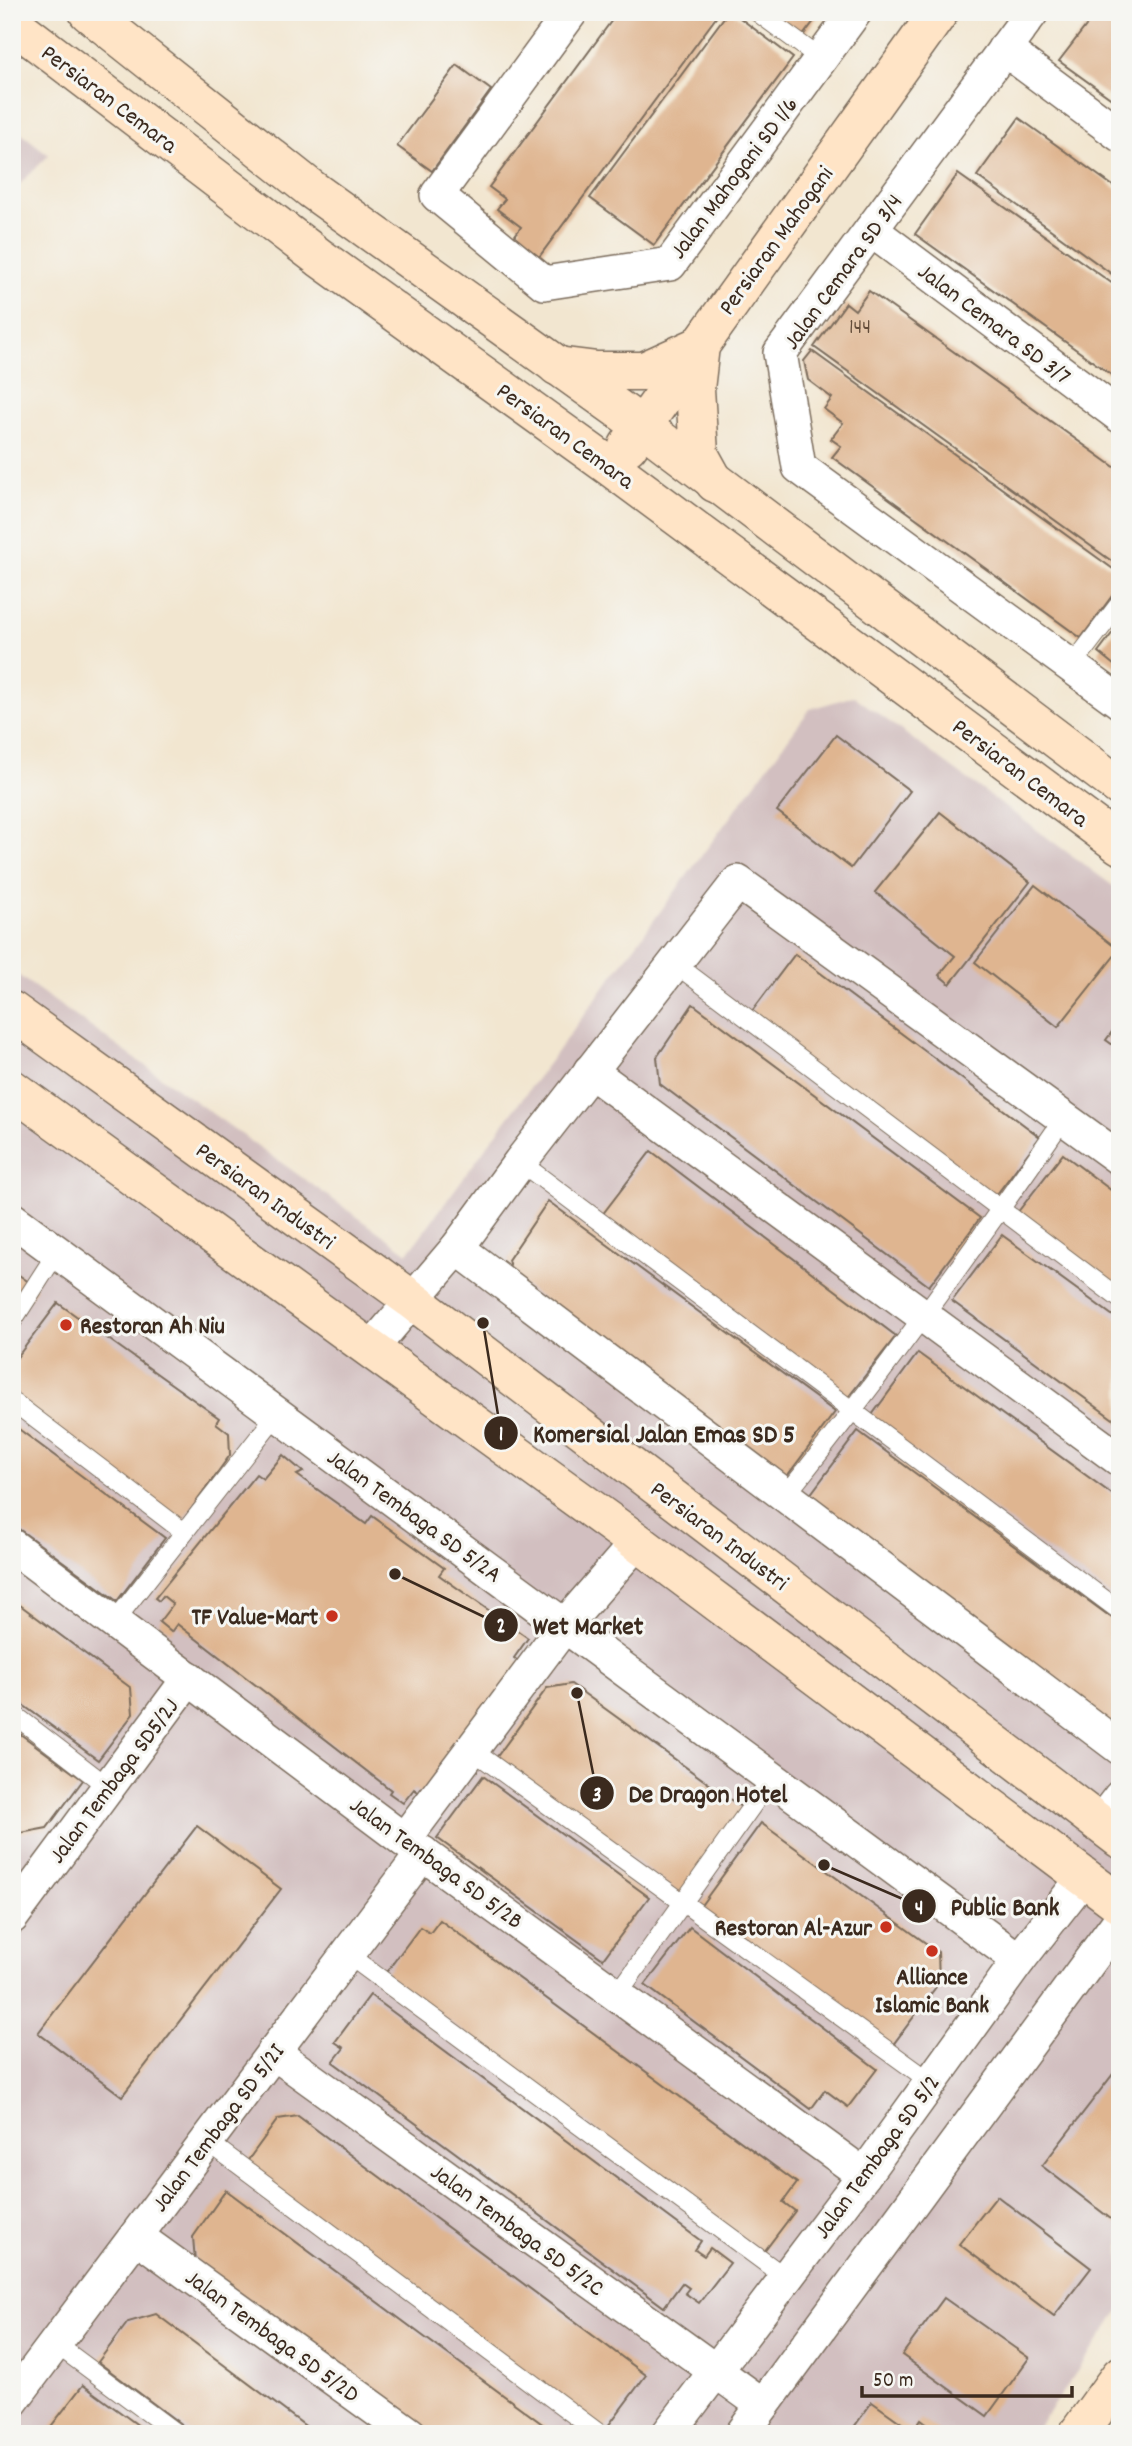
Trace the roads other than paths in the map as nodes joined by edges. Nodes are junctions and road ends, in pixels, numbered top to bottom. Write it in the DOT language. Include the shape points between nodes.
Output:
graph roads {
  1 [pos="88,12"];
  2 [pos="571,12"];
  3 [pos="757,12"];
  4 [pos="855,12"];
  5 [pos="939,12"];
  6 [pos="1032,12"];
  7 [pos="12,23"];
  8 [pos="1004,49"];
  9 [pos="821,59"];
  10 [pos="1120,135"];
  11 [pos="871,230"];
  12 [pos="700,346"];
  13 [pos="555,366"];
  14 [pos="1120,416"];
  15 [pos="642,426"];
  16 [pos="612,468"];
  17 [pos="715,483"];
  18 [pos="1120,603"];
  19 [pos="1072,667"];
  20 [pos="1120,702"];
  21 [pos="1120,787"];
  22 [pos="1120,845"];
  23 [pos="674,962"];
  24 [pos="12,1011"];
  25 [pos="590,1071"];
  26 [pos="12,1089"];
  27 [pos="1064,1118"];
  28 [pos="1120,1159"];
  29 [pos="520,1162"];
  30 [pos="1001,1209"];
  31 [pos="12,1219"];
  32 [pos="457,1248"];
  33 [pos="57,1252"];
  34 [pos="1120,1298"];
  35 [pos="411,1299"];
  36 [pos="923,1317"];
  37 [pos="12,1322"];
  38 [pos="370,1350"];
  39 [pos="12,1401"];
  40 [pos="854,1411"];
  41 [pos="277,1414"];
  42 [pos="1120,1460"];
  43 [pos="785,1496"];
  44 [pos="184,1532"];
  45 [pos="636,1542"];
  46 [pos="12,1546"];
  47 [pos="1120,1611"];
  48 [pos="114,1622"];
  49 [pos="565,1625"];
  50 [pos="190,1678"];
  51 [pos="12,1713"];
  52 [pos="1120,1748"];
  53 [pos="472,1750"];
  54 [pos="772,1778"];
  55 [pos="108,1787"];
  56 [pos="1113,1820"];
  57 [pos="414,1846"];
  58 [pos="24,1875"];
  59 [pos="1084,1877"];
  60 [pos="682,1903"];
  61 [pos="1120,1904"];
  62 [pos="12,1917"];
  63 [pos="1120,1920"];
  64 [pos="347,1954"];
  65 [pos="1019,1960"];
  66 [pos="617,1994"];
  67 [pos="273,2052"];
  68 [pos="932,2082"];
  69 [pos="207,2141"];
  70 [pos="864,2175"];
  71 [pos="136,2236"];
  72 [pos="786,2278"];
  73 [pos="56,2343"];
  74 [pos="715,2371"];
  75 [pos="1120,2376"];
  76 [pos="12,2401"];
  77 [pos="763,2405"];
  78 [pos="177,2434"];
  79 [pos="410,2434"];
  80 [pos="600,2434"];
  81 [pos="668,2434"];
  82 [pos="742,2434"];
  83 [pos="1078,2434"];
  1 -- 13 [label="street, Persiaran Cemara" via="311,189"];
  2 -- 9 [label="street, Jalan Mahogani SD 1/6" via="436,195 544,283 670,264"];
  3 -- 9 [label="lane"];
  4 -- 9 [label="street, Jalan Mahogani SD 1/6"];
  5 -- 12 [label="street, Persiaran Mahogani"];
  6 -- 8 [label="street, Jalan Cemara SD 3/4"];
  7 -- 16 [label="street, Persiaran Cemara" via="320,258"];
  8 -- 10 [label="street"];
  8 -- 11 [label="street, Jalan Cemara SD 3/4"];
  11 -- 14 [label="street, Jalan Cemara SD 3/7"];
  11 -- 19 [label="street, Jalan Cemara SD 3/4" via="780,353 799,467"];
  12 -- 13 [label="street" via="643,371"];
  12 -- 15 [label="street, Persiaran Mahogani"];
  12 -- 17 [label="street" via="695,389 699,454"];
  13 -- 15 [label="street, Persiaran Cemara"];
  15 -- 16 [label="street, Persiaran Mahogani"];
  15 -- 17 [label="street, Persiaran Cemara"];
  16 -- 22 [label="street, Persiaran Cemara"];
  17 -- 21 [label="street, Persiaran Cemara"];
  18 -- 19 [label="lane"];
  19 -- 20 [label="street, Jalan Cemara SD 3/4"];
  23 -- 25 [label="street"];
  23 -- 27 [label="street" via="738,881"];
  23 -- 30 [label="lane"];
  24 -- 35 [label="street, Persiaran Industri"];
  25 -- 29 [label="street"];
  25 -- 36 [label="street"];
  26 -- 38 [label="street"];
  27 -- 28 [label="street"];
  27 -- 30 [label="lane"];
  29 -- 32 [label="street"];
  29 -- 40 [label="lane"];
  30 -- 34 [label="lane"];
  30 -- 36 [label="lane"];
  31 -- 33 [label="street, Jalan Tembaga SD 5/2A"];
  32 -- 35 [label="street"];
  32 -- 43 [label="street"];
  33 -- 37 [label="lane"];
  33 -- 41 [label="street, Jalan Tembaga SD 5/2A"];
  35 -- 38 [label="street"];
  35 -- 56 [label="street, Persiaran Industri"];
  36 -- 40 [label="lane"];
  36 -- 42 [label="street"];
  38 -- 45 [label="street"];
  39 -- 44 [label="lane"];
  40 -- 43 [label="lane"];
  40 -- 47 [label="lane"];
  41 -- 44 [label="lane"];
  41 -- 49 [label="street, Jalan Tembaga SD 5/2A"];
  43 -- 52 [label="street"];
  44 -- 48 [label="lane"];
  45 -- 49 [label="street, Jalan Tembaga SD 5/2I"];
  45 -- 59 [label="street"];
  46 -- 48 [label="street, Jalan Tembaga SD 5/2B"];
  48 -- 50 [label="street, Jalan Tembaga SD 5/2B"];
  49 -- 53 [label="street, Jalan Tembaga SD 5/2I"];
  49 -- 54 [label="street, Jalan Tembaga SD 5/2A"];
  50 -- 55 [label="street, Jalan Tembaga SD5/2J"];
  50 -- 57 [label="street, Jalan Tembaga SD 5/2B"];
  51 -- 55 [label="lane"];
  53 -- 57 [label="street, Jalan Tembaga SD 5/2I"];
  53 -- 60 [label="lane"];
  54 -- 60 [label="lane"];
  54 -- 65 [label="street, Jalan Tembaga SD 5/2A"];
  55 -- 58 [label="street, Jalan Tembaga SD5/2J"];
  57 -- 64 [label="street, Jalan Tembaga SD 5/2I"];
  57 -- 66 [label="street, Jalan Tembaga SD 5/2B"];
  58 -- 62 [label="street, Jalan Tembaga SD5/2J"];
  59 -- 61 [label="street"];
  59 -- 65 [label="street, Jalan Tembaga SD 5/2"];
  60 -- 66 [label="lane"];
  60 -- 68 [label="lane"];
  63 -- 77 [label="street"];
  64 -- 67 [label="street, Jalan Tembaga SD 5/2I"];
  64 -- 72 [label="lane"];
  65 -- 68 [label="street, Jalan Tembaga SD 5/2"];
  66 -- 70 [label="street, Jalan Tembaga SD 5/2B"];
  67 -- 69 [label="street, Jalan Tembaga SD 5/2I"];
  67 -- 74 [label="street, Jalan Tembaga SD 5/2C"];
  68 -- 70 [label="street, Jalan Tembaga SD 5/2"];
  69 -- 71 [label="street, Jalan Tembaga SD 5/2I"];
  69 -- 80 [label="lane"];
  70 -- 72 [label="street, Jalan Tembaga SD 5/2"];
  71 -- 73 [label="street, Jalan Tembaga SD 5/2I"];
  71 -- 79 [label="street, Jalan Tembaga SD 5/2D"];
  72 -- 74 [label="street, Jalan Tembaga SD 5/2"];
  73 -- 76 [label="street, Jalan Tembaga SD 5/2I"];
  73 -- 78 [label="lane"];
  74 -- 77 [label="street, Jalan Tembaga SD 5/2C"];
  74 -- 81 [label="street, Jalan Tembaga SD 5/2"];
  75 -- 83 [label="street"];
  77 -- 82 [label="street"];
}
